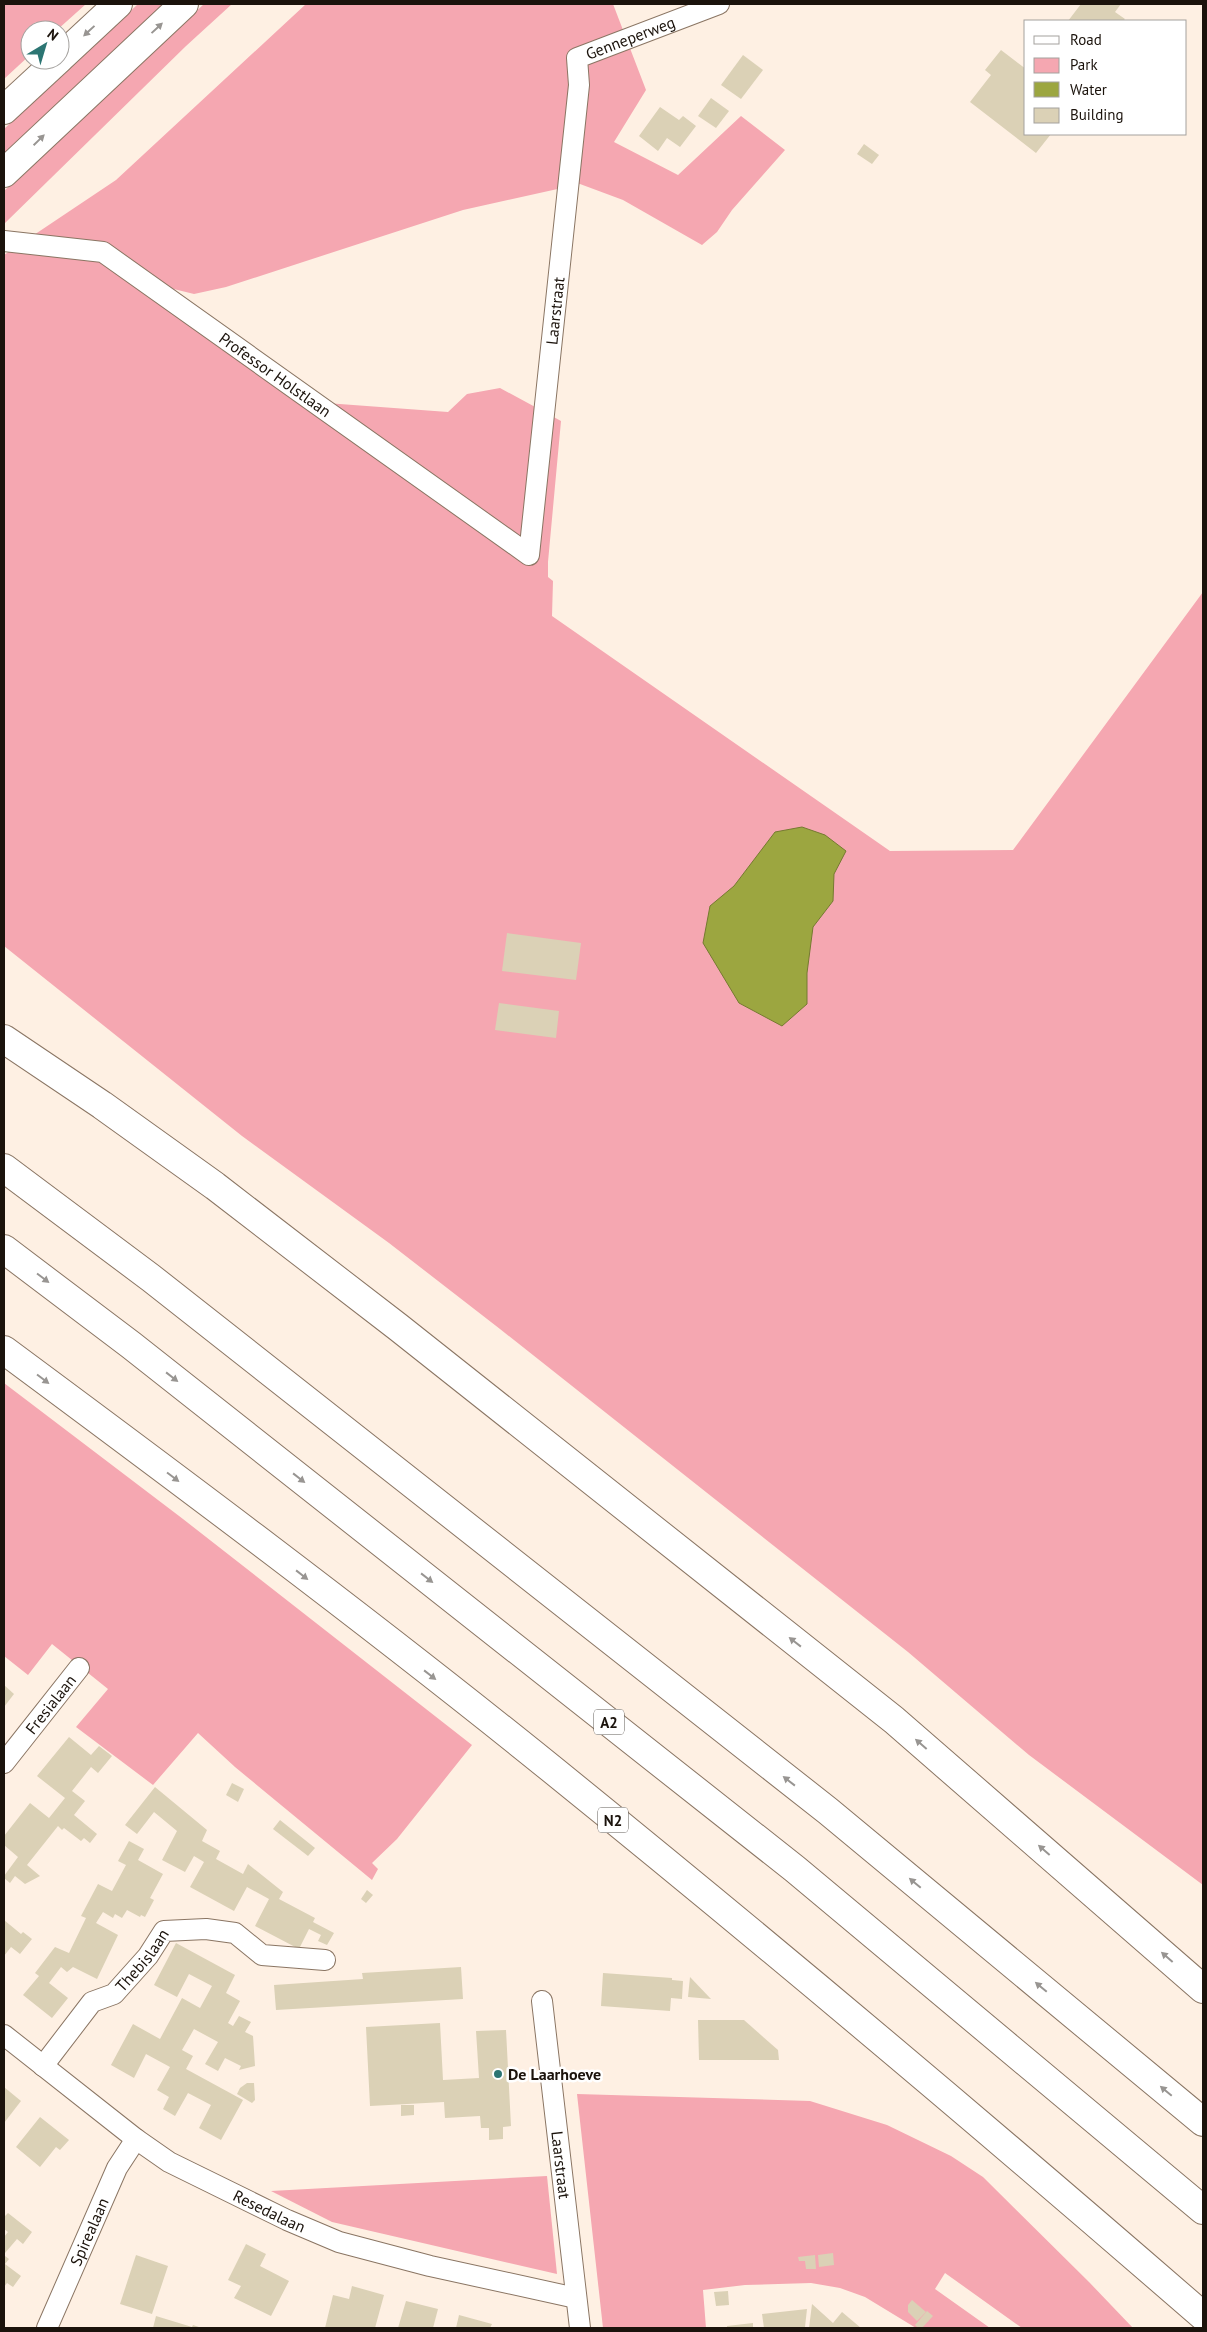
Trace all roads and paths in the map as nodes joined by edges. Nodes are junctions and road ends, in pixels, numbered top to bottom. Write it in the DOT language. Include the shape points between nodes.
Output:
graph roads {
  1 [pos="118,4"];
  2 [pos="184,4"];
  3 [pos="719,4"];
  4 [pos="70,49"];
  5 [pos="578,67"];
  6 [pos="47,70"];
  7 [pos="4,110"];
  8 [pos="4,174"];
  9 [pos="4,241"];
  10 [pos="529,555"];
  11 [pos="4,1039"];
  12 [pos="4,1168"];
  13 [pos="4,1249"];
  14 [pos="4,1350"];
  15 [pos="79,1668"];
  16 [pos="4,1763"];
  17 [pos="325,1960"];
  18 [pos="1203,1989"];
  19 [pos="542,2001"];
  20 [pos="4,2035"];
  21 [pos="43,2066"];
  22 [pos="1203,2122"];
  23 [pos="136,2139"];
  24 [pos="1203,2210"];
  25 [pos="576,2298"];
  26 [pos="1203,2316"];
  27 [pos="47,2328"];
  28 [pos="580,2328"];
  1 -- 4 [label="main road, one-way"];
  8 -- 2 [label="main road, one-way"];
  3 -- 5 [label="street, Genneperweg" via="578,58"];
  5 -- 10 [label="street, Laarstraat" via="579,86"];
  6 -- 7 [label="main road"];
  9 -- 10 [label="street, Professor Holstlaan" via="103,252"];
  18 -- 11 [label="main road, one-way" via="894,1720 398,1327 214,1186"];
  22 -- 12 [label="main road, one-way" via="828,1811 151,1278"];
  13 -- 24 [label="main road, A2, one-way" via="139,1351 795,1869"];
  14 -- 26 [label="main road, N2, one-way" via="530,1752 944,2094"];
  15 -- 16 [label="street, Fresialaan"];
  17 -- 21 [label="street, Thebislaan" via="262,1955 235,1933 206,1929 164,1931 148,1956 114,1994 92,2002"];
  19 -- 25 [label="street, Laarstraat"];
  20 -- 21 [label="street, Resedalaan"];
  21 -- 23 [label="street, Resedalaan"];
  23 -- 25 [label="street, Resedalaan" via="169,2162 287,2220 340,2242 430,2266"];
  23 -- 27 [label="street, Spirealaan" via="117,2168"];
  25 -- 28 [label="street, Laarstraat"];
}
